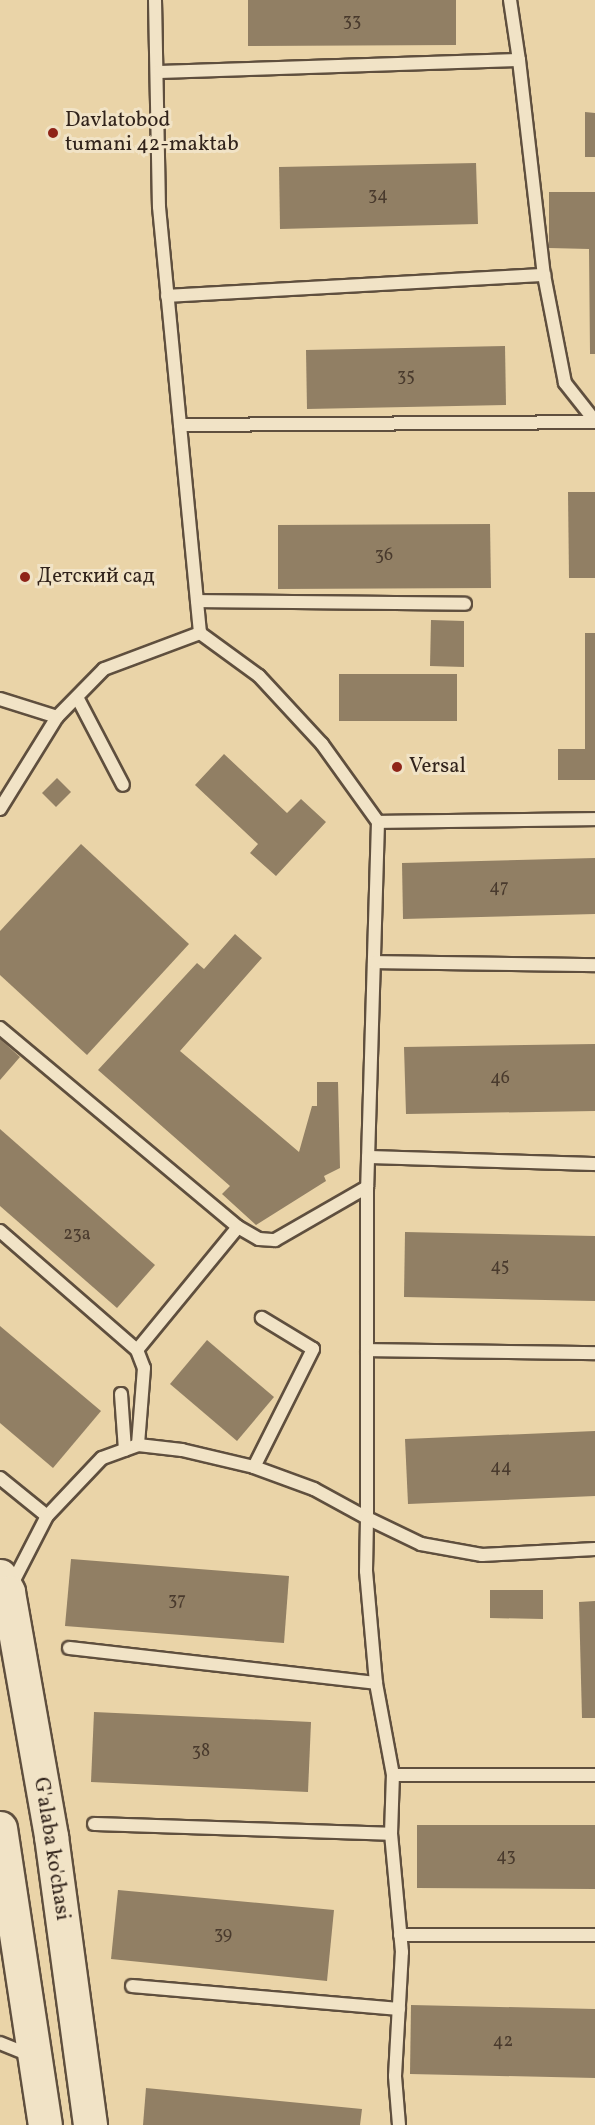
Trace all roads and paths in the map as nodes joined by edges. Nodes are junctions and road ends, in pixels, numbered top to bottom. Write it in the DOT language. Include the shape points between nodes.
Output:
graph roads {
  1 [pos="155,0"];
  2 [pos="510,0"];
  3 [pos="519,60"];
  4 [pos="158,72"];
  5 [pos="543,275"];
  6 [pos="167,296"];
  7 [pos="595,422"];
  8 [pos="180,425"];
  9 [pos="197,601"];
  10 [pos="465,604"];
  11 [pos="200,633"];
  12 [pos="77,697"];
  13 [pos="0,699"];
  14 [pos="57,717"];
  15 [pos="123,785"];
  16 [pos="0,808"];
  17 [pos="595,819"];
  18 [pos="378,822"];
  19 [pos="374,962"];
  20 [pos="595,965"];
  21 [pos="0,1028"];
  22 [pos="368,1157"];
  23 [pos="595,1164"];
  24 [pos="367,1187"];
  25 [pos="238,1227"];
  26 [pos="0,1231"];
  27 [pos="262,1318"];
  28 [pos="137,1350"];
  29 [pos="367,1350"];
  30 [pos="595,1353"];
  31 [pos="121,1394"];
  32 [pos="138,1445"];
  33 [pos="125,1450"];
  34 [pos="254,1467"];
  35 [pos="0,1478"];
  36 [pos="47,1516"];
  37 [pos="367,1518"];
  38 [pos="595,1549"];
  39 [pos="4,1584"];
  40 [pos="69,1648"];
  41 [pos="376,1683"];
  42 [pos="393,1775"];
  43 [pos="595,1775"];
  44 [pos="94,1824"];
  45 [pos="0,1828"];
  46 [pos="391,1834"];
  47 [pos="400,1935"];
  48 [pos="595,1935"];
  49 [pos="19,1947"];
  50 [pos="66,1949"];
  51 [pos="132,1986"];
  52 [pos="399,2009"];
  53 [pos="0,2043"];
  54 [pos="36,2058"];
  55 [pos="45,2125"];
  56 [pos="90,2125"];
  57 [pos="399,2125"];
  1 -- 4 [label="lane"];
  2 -- 3 [label="lane"];
  3 -- 4 [label="lane"];
  3 -- 5 [label="lane"];
  4 -- 6 [label="lane" via="159,207"];
  5 -- 6 [label="lane"];
  5 -- 7 [label="lane" via="565,383"];
  6 -- 8 [label="lane"];
  7 -- 8 [label="lane"];
  8 -- 9 [label="lane"];
  9 -- 10 [label="lane"];
  9 -- 11 [label="lane"];
  11 -- 12 [label="lane" via="104,669"];
  11 -- 18 [label="lane" via="259,676 322,744"];
  12 -- 14 [label="lane"];
  12 -- 15 [label="lane"];
  13 -- 14 [label="lane"];
  14 -- 16 [label="lane"];
  17 -- 18 [label="lane"];
  18 -- 19 [label="lane"];
  19 -- 20 [label="lane"];
  19 -- 22 [label="lane"];
  21 -- 25 [label="lane"];
  22 -- 23 [label="lane"];
  22 -- 24 [label="lane"];
  24 -- 25 [label="lane" via="274,1240 259,1239"];
  24 -- 29 [label="lane"];
  25 -- 28 [label="lane"];
  26 -- 28 [label="lane"];
  27 -- 34 [label="lane" via="313,1349"];
  28 -- 32 [label="lane" via="144,1368"];
  29 -- 30 [label="lane"];
  29 -- 37 [label="lane"];
  31 -- 33 [label="lane"];
  32 -- 33 [label="lane"];
  32 -- 34 [label="lane" via="182,1450"];
  33 -- 36 [label="lane" via="102,1458"];
  34 -- 37 [label="lane" via="314,1490"];
  35 -- 36 [label="lane"];
  36 -- 39 [label="lane"];
  37 -- 38 [label="lane" via="421,1544 482,1555"];
  37 -- 41 [label="lane" via="366,1571"];
  39 -- 50 [label="main road, G'alaba ko'chasi" via="51,1836"];
  40 -- 41 [label="lane"];
  41 -- 42 [label="lane"];
  42 -- 43 [label="lane"];
  42 -- 46 [label="lane"];
  44 -- 46 [label="lane"];
  45 -- 49 [label="main road"];
  46 -- 47 [label="lane"];
  47 -- 48 [label="lane"];
  47 -- 52 [label="lane"];
  49 -- 50 [label="main road"];
  49 -- 54 [label="main road"];
  50 -- 56 [label="main road, G'alaba ko'chasi"];
  51 -- 52 [label="lane"];
  52 -- 57 [label="lane" via="395,2076"];
  53 -- 54 [label="lane"];
  54 -- 55 [label="main road"];
}
